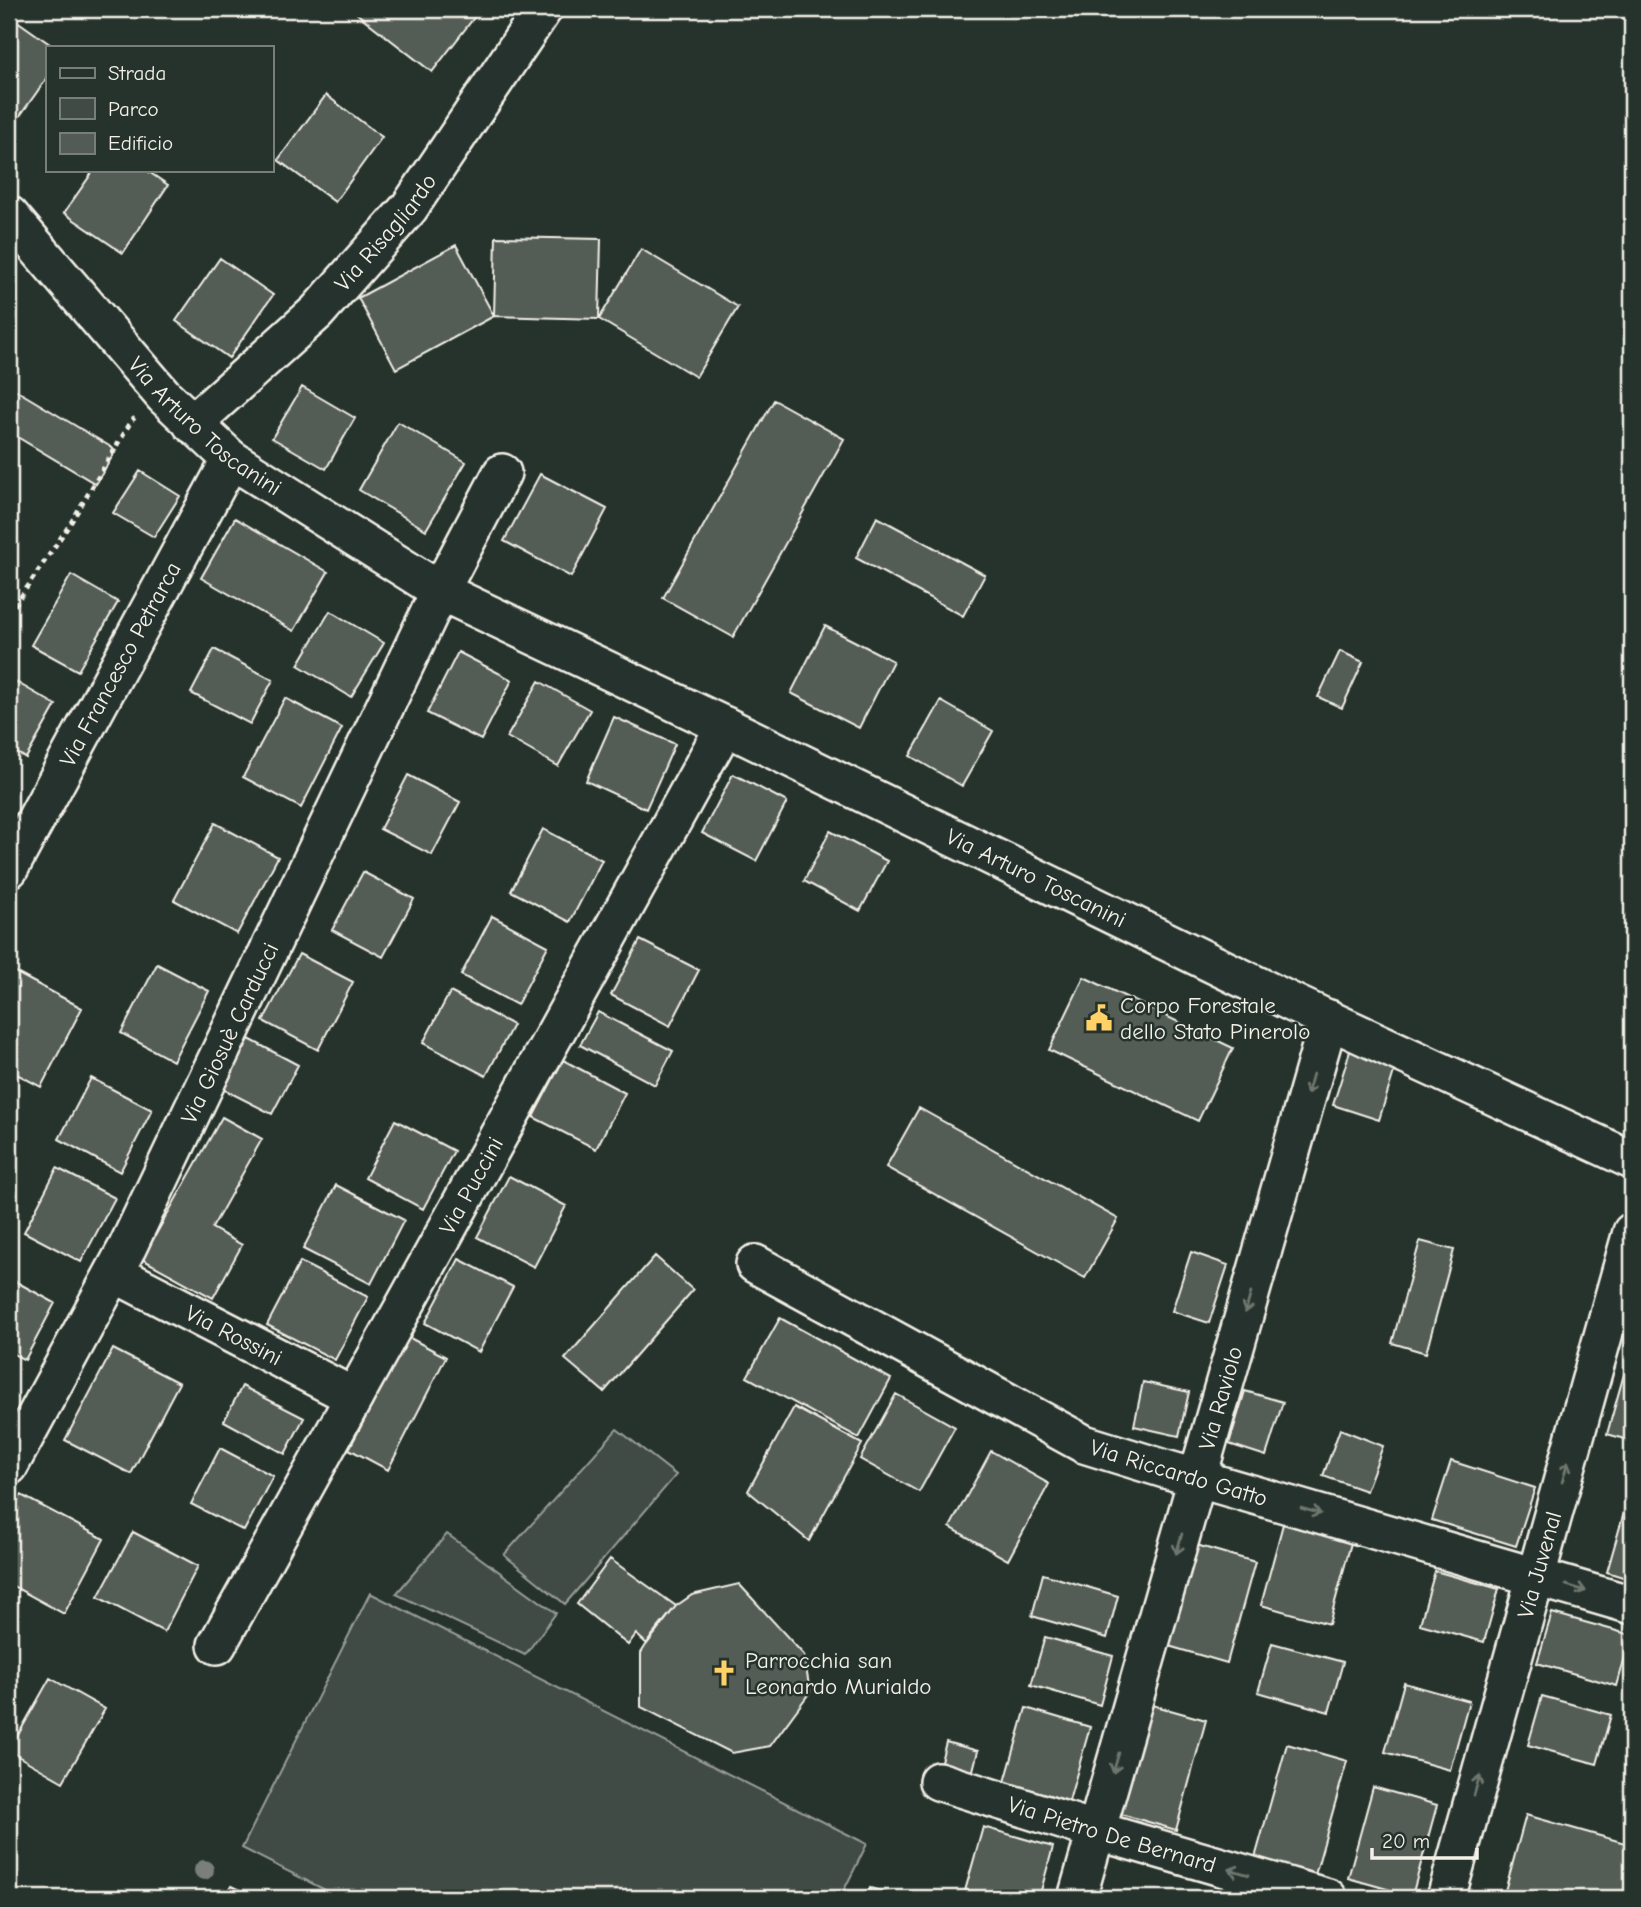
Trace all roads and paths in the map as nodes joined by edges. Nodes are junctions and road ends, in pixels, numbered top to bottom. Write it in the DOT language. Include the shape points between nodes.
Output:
graph roads {
  1 [pos="542,9"];
  2 [pos="9,215"];
  3 [pos="164,396"];
  4 [pos="192,424"];
  5 [pos="231,459"];
  6 [pos="502,473"];
  7 [pos="440,592"];
  8 [pos="9,614"];
  9 [pos="725,726"];
  10 [pos="9,869"];
  11 [pos="1329,1019"];
  12 [pos="1632,1160"];
  13 [pos="1632,1232"];
  14 [pos="755,1264"];
  15 [pos="114,1273"];
  16 [pos="354,1397"];
  17 [pos="9,1466"];
  18 [pos="1198,1478"];
  19 [pos="1536,1576"];
  20 [pos="1632,1605"];
  21 [pos="217,1645"];
  22 [pos="938,1781"];
  23 [pos="1097,1831"];
  24 [pos="1077,1898"];
  25 [pos="1328,1898"];
  26 [pos="1446,1898"];
  1 -- 4 [label="street, Via Risagliardo" via="408,208 317,312"];
  2 -- 3 [label="street, Via Arturo Toscanini"];
  3 -- 4 [label="street, Via Arturo Toscanini"];
  3 -- 8 [label="path" via="132,420 71,524"];
  4 -- 5 [label="street, Via Arturo Toscanini"];
  5 -- 7 [label="street, Via Arturo Toscanini"];
  5 -- 10 [label="street, Via Francesco Petrarca"];
  6 -- 7 [label="street"];
  7 -- 9 [label="street, Via Arturo Toscanini"];
  7 -- 15 [label="street, Via Giosuè Carducci"];
  9 -- 11 [label="street, Via Arturo Toscanini"];
  9 -- 16 [label="street, Via Puccini"];
  11 -- 12 [label="street, Via Arturo Toscanini"];
  11 -- 18 [label="street, Via Raviolo, one-way"];
  19 -- 13 [label="street, Via Juvenal, one-way"];
  14 -- 18 [label="street, Via Riccardo Gatto" via="1084,1444"];
  15 -- 16 [label="street, Via Rossini"];
  15 -- 17 [label="street, Via Giosuè Carducci"];
  16 -- 21 [label="street, Via Puccini"];
  18 -- 19 [label="street, Via Riccardo Gatto, one-way"];
  18 -- 23 [label="street, Via Raviolo, one-way"];
  19 -- 20 [label="street, Via Riccardo Gatto, one-way"];
  26 -- 19 [label="street, Via Juvenal, one-way"];
  22 -- 23 [label="street, Via Pietro De Bernard"];
  23 -- 24 [label="street, Via Raviolo"];
  25 -- 23 [label="street, Via Pietro De Bernard, one-way"];
}
